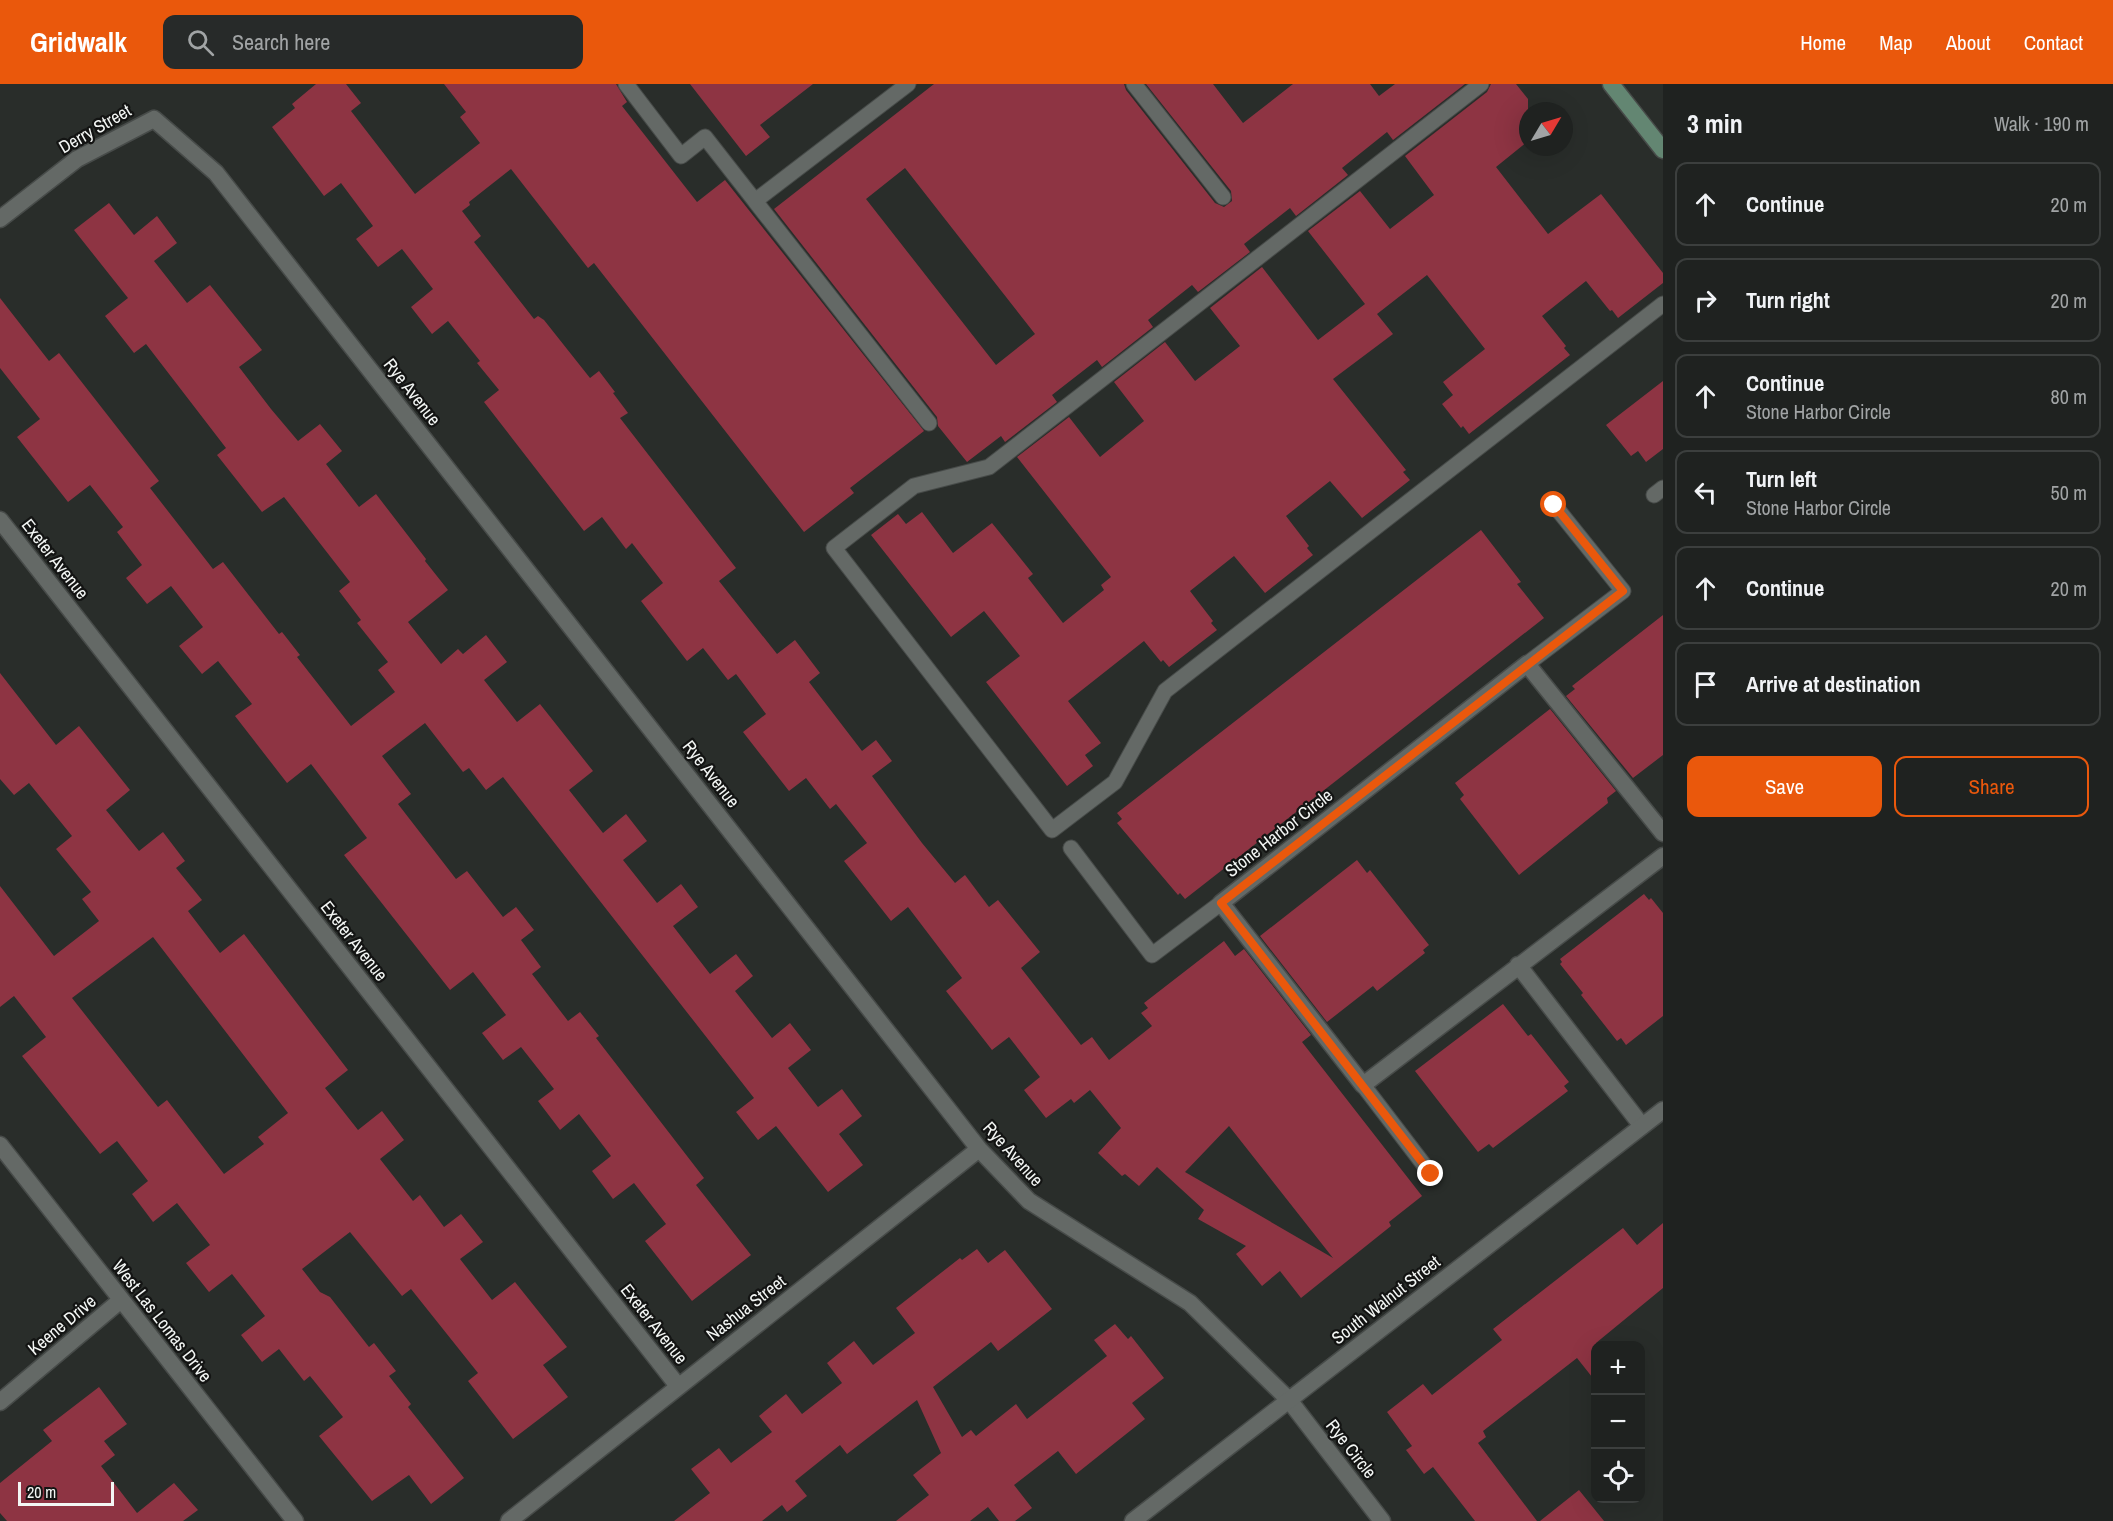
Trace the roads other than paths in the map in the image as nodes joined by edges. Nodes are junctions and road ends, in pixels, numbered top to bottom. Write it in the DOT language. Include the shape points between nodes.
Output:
graph roads {
  1 [pos="626,84"];
  2 [pos="908,84"];
  3 [pos="1134,84"];
  4 [pos="1481,84"];
  5 [pos="1611,84"];
  6 [pos="154,119"];
  7 [pos="1663,150"];
  8 [pos="1223,197"];
  9 [pos="755,201"];
  10 [pos="0,219"];
  11 [pos="1663,303"];
  12 [pos="929,423"];
  13 [pos="1554,505"];
  14 [pos="0,520"];
  15 [pos="1527,664"];
  16 [pos="1663,833"];
  17 [pos="1071,848"];
  18 [pos="1663,856"];
  19 [pos="1221,903"];
  20 [pos="1518,965"];
  21 [pos="1363,1085"];
  22 [pos="1663,1110"];
  23 [pos="1642,1126"];
  24 [pos="0,1145"];
  25 [pos="979,1149"];
  26 [pos="1431,1174"];
  27 [pos="122,1300"];
  28 [pos="678,1386"];
  29 [pos="1289,1400"];
  30 [pos="0,1402"];
  31 [pos="295,1521"];
  32 [pos="509,1521"];
  33 [pos="1133,1521"];
  34 [pos="1382,1521"];
  1 -- 9 [label="lane" via="681,156 705,137"];
  2 -- 9 [label="lane"];
  3 -- 8 [label="lane"];
  4 -- 11 [label="lane" via="989,467 914,486 834,548 1052,830 1115,782 1165,691"];
  5 -- 7 [label="main road"];
  6 -- 10 [label="street, Derry Street" via="77,159"];
  6 -- 25 [label="street, Rye Avenue" via="216,173"];
  9 -- 12 [label="lane"];
  13 -- 15 [label="lane" via="1623,591"];
  14 -- 28 [label="street, Exeter Avenue"];
  15 -- 16 [label="street"];
  15 -- 19 [label="street, Stone Harbor Circle"];
  17 -- 19 [label="lane" via="1152,955"];
  18 -- 20 [label="street"];
  19 -- 21 [label="street, Stone Harbor Circle"];
  20 -- 21 [label="street"];
  20 -- 23 [label="street"];
  21 -- 26 [label="lane"];
  22 -- 23 [label="street, South Walnut Street"];
  23 -- 29 [label="street, South Walnut Street"];
  24 -- 27 [label="street, West Las Lomas Drive"];
  25 -- 28 [label="street, Nashua Street"];
  25 -- 29 [label="street, Rye Avenue" via="1029,1202 1190,1303"];
  27 -- 30 [label="street, Keene Drive"];
  27 -- 31 [label="street, West Las Lomas Drive"];
  28 -- 32 [label="street, Nashua Street"];
  29 -- 33 [label="street, South Walnut Street"];
  29 -- 34 [label="street, Rye Circle"];
}
